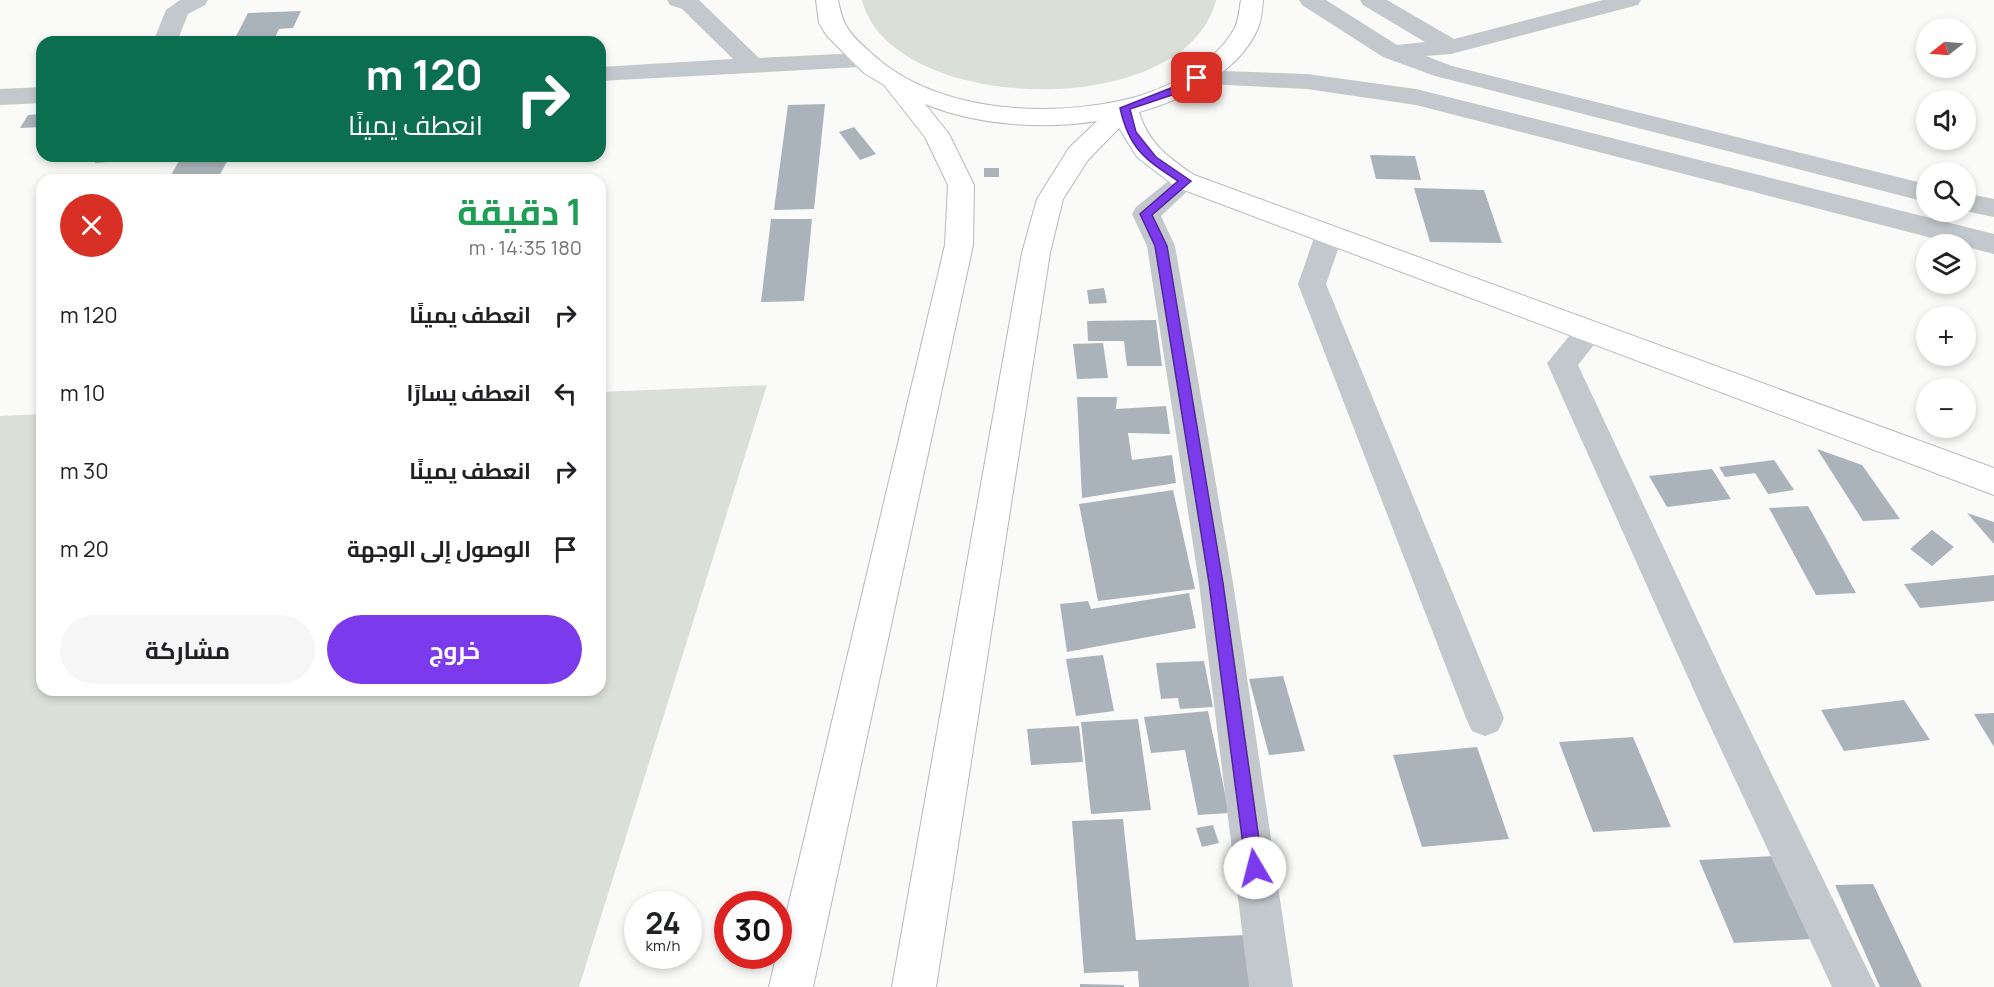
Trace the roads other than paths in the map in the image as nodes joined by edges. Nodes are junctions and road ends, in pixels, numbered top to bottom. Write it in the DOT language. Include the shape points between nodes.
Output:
graph roads {
  1 [pos="197,0"];
  2 [pos="678,0"];
  3 [pos="820,0"];
  4 [pos="827,0"];
  5 [pos="1252,0"];
  6 [pos="1311,0"];
  7 [pos="1371,0"];
  8 [pos="1630,0"];
  9 [pos="831,25"];
  10 [pos="167,36"];
  11 [pos="1451,47"];
  12 [pos="1391,52"];
  13 [pos="860,60"];
  14 [pos="753,66"];
  15 [pos="606,74"];
  16 [pos="1197,78"];
  17 [pos="895,84"];
  18 [pos="36,95"];
  19 [pos="0,97"];
  20 [pos="1125,108"];
  21 [pos="1185,181"];
  22 [pos="1916,190"];
  23 [pos="1976,204"];
  24 [pos="1994,208"];
  25 [pos="1329,234"];
  26 [pos="1994,244"];
  27 [pos="1590,331"];
  28 [pos="1994,482"];
  29 [pos="1485,718"];
  30 [pos="791,987"];
  31 [pos="914,987"];
  32 [pos="1271,987"];
  33 [pos="1854,987"];
  1 -- 10 [label="street" via="178,10"];
  2 -- 14 [label="street" via="690,4"];
  3 -- 9 [label="main road"];
  4 -- 9 [label="main road"];
  5 -- 16 [label="main road" via="1246,29 1222,61"];
  6 -- 12 [label="street"];
  7 -- 11 [label="street"];
  8 -- 11 [label="street"];
  9 -- 13 [label="main road"];
  11 -- 12 [label="street"];
  12 -- 22 [label="street" via="1444,71"];
  13 -- 14 [label="street"];
  13 -- 17 [label="main road"];
  14 -- 15 [label="street"];
  16 -- 20 [label="main road" via="1180,89"];
  16 -- 26 [label="street" via="1286,78 1373,88"];
  17 -- 20 [label="main road" via="965,108 1045,117"];
  17 -- 30 [label="main road" via="936,134 961,185 959,245"];
  18 -- 19 [label="street"];
  20 -- 21 [label="main road" via="1131,133 1152,159"];
  20 -- 31 [label="main road" via="1078,154 1050,199 1036,254"];
  21 -- 25 [label="main road"];
  21 -- 32 [label="street" via="1146,214 1161,246 1216,583"];
  23 -- 24 [label="street"];
  25 -- 27 [label="main road"];
  25 -- 29 [label="street" via="1312,284"];
  27 -- 28 [label="main road"];
  27 -- 33 [label="street" via="1563,363 1717,701"];
}
